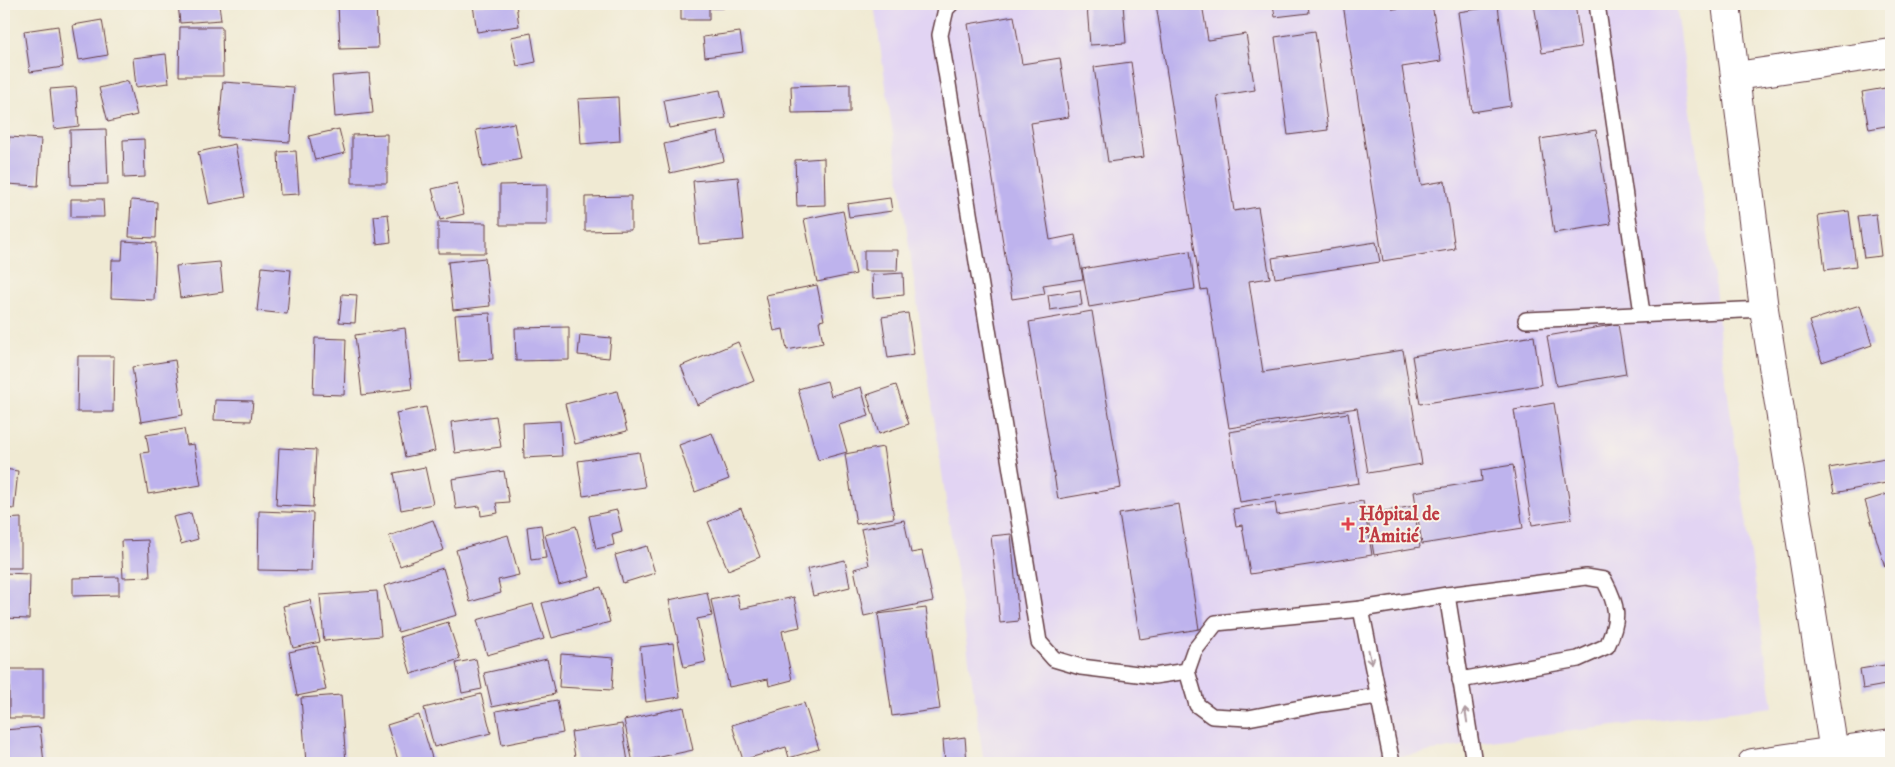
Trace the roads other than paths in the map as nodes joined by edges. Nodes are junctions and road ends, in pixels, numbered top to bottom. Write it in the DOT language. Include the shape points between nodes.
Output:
graph roads {
  1 [pos="951,4"];
  2 [pos="1597,4"];
  3 [pos="1726,4"];
  4 [pos="1891,53"];
  5 [pos="1736,76"];
  6 [pos="1764,309"];
  7 [pos="1642,313"];
  8 [pos="1526,320"];
  9 [pos="1447,594"];
  10 [pos="1361,609"];
  11 [pos="1187,671"];
  12 [pos="1460,680"];
  13 [pos="1378,696"];
  14 [pos="1891,743"];
  15 [pos="1834,752"];
  16 [pos="1392,763"];
  17 [pos="1474,763"];
  18 [pos="1752,763"];
  1 -- 11 [label="lane" via="946,9 940,36 1039,642 1054,659 1090,669 1154,676"];
  2 -- 7 [label="lane"];
  3 -- 5 [label="street"];
  4 -- 5 [label="street"];
  5 -- 6 [label="street"];
  6 -- 7 [label="lane"];
  6 -- 15 [label="street"];
  7 -- 8 [label="lane"];
  9 -- 10 [label="lane"];
  9 -- 12 [label="lane"];
  9 -- 12 [label="lane" via="1586,577 1604,580 1613,598 1616,627 1607,646 1578,659"];
  10 -- 11 [label="lane" via="1216,623 1194,651"];
  10 -- 13 [label="lane, one-way"];
  11 -- 13 [label="lane" via="1197,705 1212,716 1248,718"];
  17 -- 12 [label="lane, one-way"];
  13 -- 16 [label="lane"];
  14 -- 15 [label="street"];
  15 -- 18 [label="street"];
}
